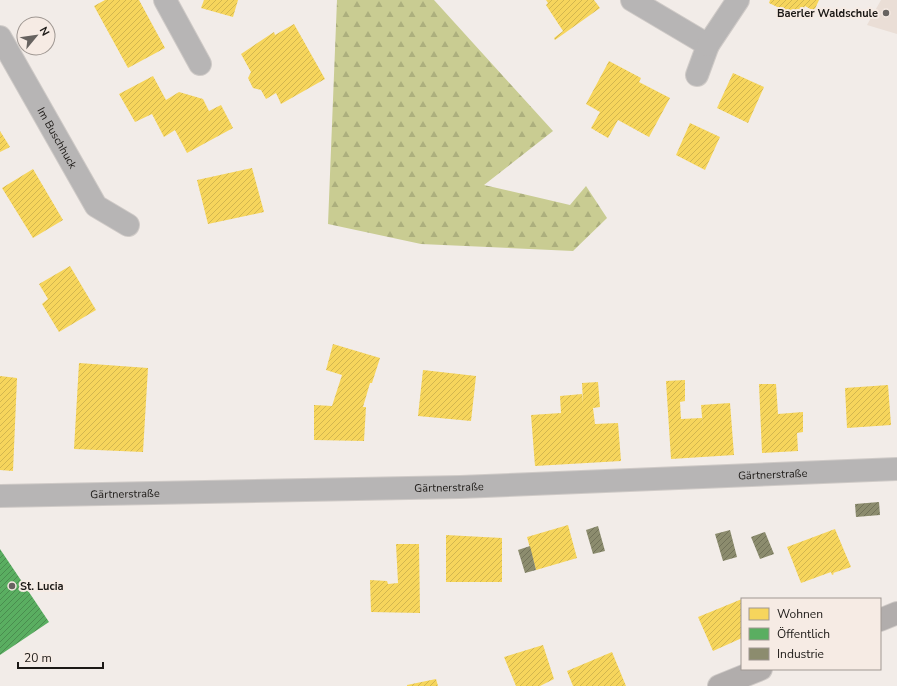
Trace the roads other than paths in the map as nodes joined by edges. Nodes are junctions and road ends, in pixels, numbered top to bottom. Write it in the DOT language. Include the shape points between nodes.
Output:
graph roads {
  1 [pos="165,0"];
  2 [pos="632,0"];
  3 [pos="738,0"];
  4 [pos="0,38"];
  5 [pos="708,45"];
  6 [pos="200,64"];
  7 [pos="697,75"];
  8 [pos="128,225"];
  9 [pos="897,469"];
  10 [pos="0,496"];
  11 [pos="897,613"];
  12 [pos="881,620"];
  13 [pos="758,670"];
  14 [pos="719,686"];
  1 -- 6 [label="street"];
  2 -- 5 [label="street"];
  3 -- 5 [label="street"];
  4 -- 8 [label="street, Im Buschhuck" via="96,206"];
  5 -- 7 [label="street"];
  9 -- 10 [label="street, Gärtnerstraße" via="460,487"];
  11 -- 12 [label="main road"];
  13 -- 14 [label="main road"];
}
